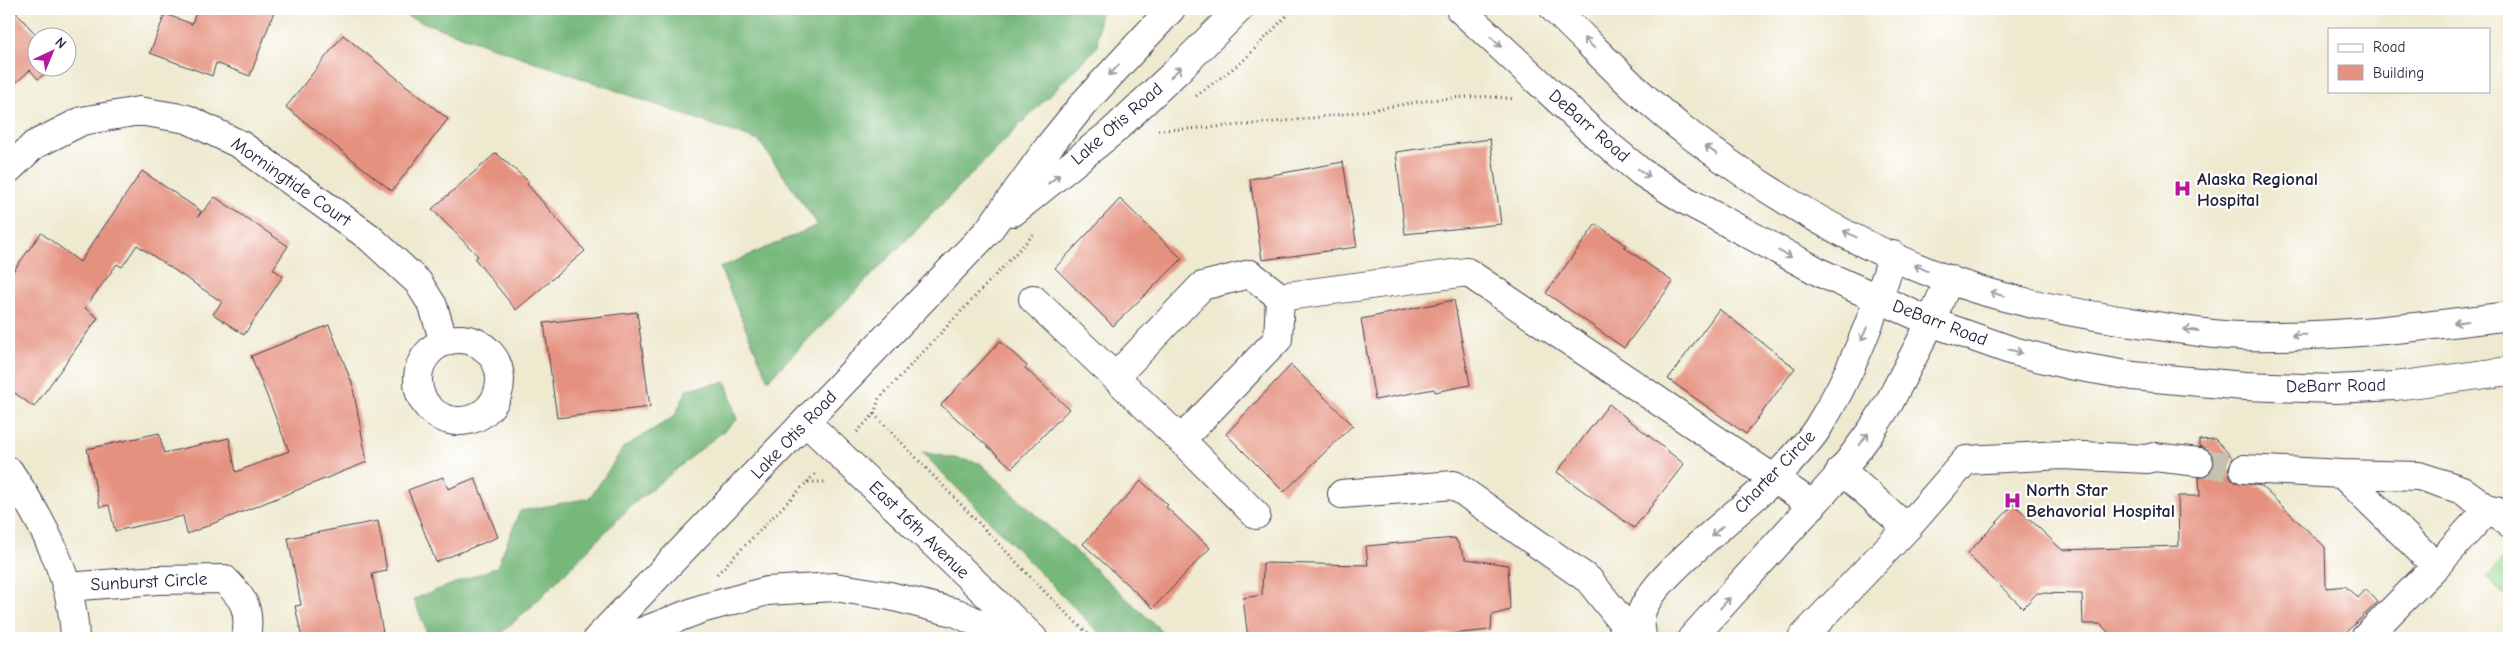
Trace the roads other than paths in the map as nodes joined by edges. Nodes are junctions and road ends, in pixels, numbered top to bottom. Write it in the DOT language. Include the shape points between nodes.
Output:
graph roads {
  1 [pos="1171,9"];
  2 [pos="1239,9"];
  3 [pos="1460,9"];
  4 [pos="1554,9"];
  5 [pos="9,168"];
  6 [pos="988,231"];
  7 [pos="1894,255"];
  8 [pos="1949,279"];
  9 [pos="1280,297"];
  10 [pos="1033,299"];
  11 [pos="1879,299"];
  12 [pos="2509,316"];
  13 [pos="1930,322"];
  14 [pos="444,342"];
  15 [pos="2509,371"];
  16 [pos="1115,377"];
  17 [pos="806,422"];
  18 [pos="1181,440"];
  19 [pos="2199,462"];
  20 [pos="2244,469"];
  21 [pos="1842,470"];
  22 [pos="9,471"];
  23 [pos="2342,474"];
  24 [pos="1774,479"];
  25 [pos="1342,494"];
  26 [pos="1813,505"];
  27 [pos="1256,515"];
  28 [pos="2499,517"];
  29 [pos="1907,528"];
  30 [pos="2436,566"];
  31 [pos="67,587"];
  32 [pos="75,638"];
  33 [pos="246,638"];
  34 [pos="598,638"];
  35 [pos="625,638"];
  36 [pos="1010,638"];
  37 [pos="1032,638"];
  38 [pos="1635,638"];
  39 [pos="1642,638"];
  40 [pos="1692,638"];
  41 [pos="1802,638"];
  42 [pos="2365,638"];
  1 -- 6 [label="main road, Lake Otis Road, one-way" via="1084,103"];
  6 -- 2 [label="main road, Lake Otis Road, one-way" via="1112,132"];
  3 -- 11 [label="main road, DeBarr Road, one-way" via="1595,134 1641,172 1761,242"];
  7 -- 4 [label="main road, one-way" via="1799,209 1687,133"];
  5 -- 14 [label="main road, Morningtide Court" via="34,145 82,121 139,110 187,119 241,145 369,236 418,282 433,306"];
  6 -- 17 [label="main road, Lake Otis Road"];
  8 -- 7 [label="main road, one-way"];
  7 -- 11 [label="main road, Charter Circle"];
  12 -- 8 [label="main road, one-way" via="2374,333 2239,336 2084,314 2010,298"];
  8 -- 13 [label="main road"];
  9 -- 16 [label="main road" via="1250,274 1202,286"];
  9 -- 18 [label="main road" via="1278,339"];
  9 -- 24 [label="main road" via="1467,272"];
  10 -- 16 [label="main road"];
  11 -- 13 [label="main road, DeBarr Road"];
  11 -- 24 [label="main road, Charter Circle, one-way" via="1832,404 1816,431"];
  13 -- 15 [label="main road, DeBarr Road, one-way" via="2013,351 2069,365 2133,376 2234,385 2395,386"];
  21 -- 13 [label="main road, one-way" via="1889,403"];
  16 -- 18 [label="main road"];
  17 -- 34 [label="main road, Lake Otis Road"];
  17 -- 37 [label="main road, East 16th Avenue"];
  18 -- 27 [label="main road"];
  19 -- 29 [label="main road" via="2154,457 2062,455 1966,460"];
  20 -- 23 [label="main road"];
  21 -- 26 [label="main road"];
  21 -- 29 [label="main road"];
  22 -- 31 [label="main road" via="35,510"];
  23 -- 28 [label="main road" via="2419,476 2462,490"];
  23 -- 30 [label="main road"];
  24 -- 26 [label="main road"];
  24 -- 39 [label="main road, Charter Circle, one-way" via="1658,585 1640,618"];
  25 -- 38 [label="main road" via="1454,485 1589,580"];
  40 -- 26 [label="main road, one-way"];
  28 -- 30 [label="main road"];
  29 -- 41 [label="main road"];
  30 -- 42 [label="main road"];
  31 -- 32 [label="main road"];
  31 -- 33 [label="main road, Sunburst Circle" via="224,579 242,597 249,622"];
  35 -- 36 [label="main road" via="701,609 767,591 835,586 957,613"];
}
